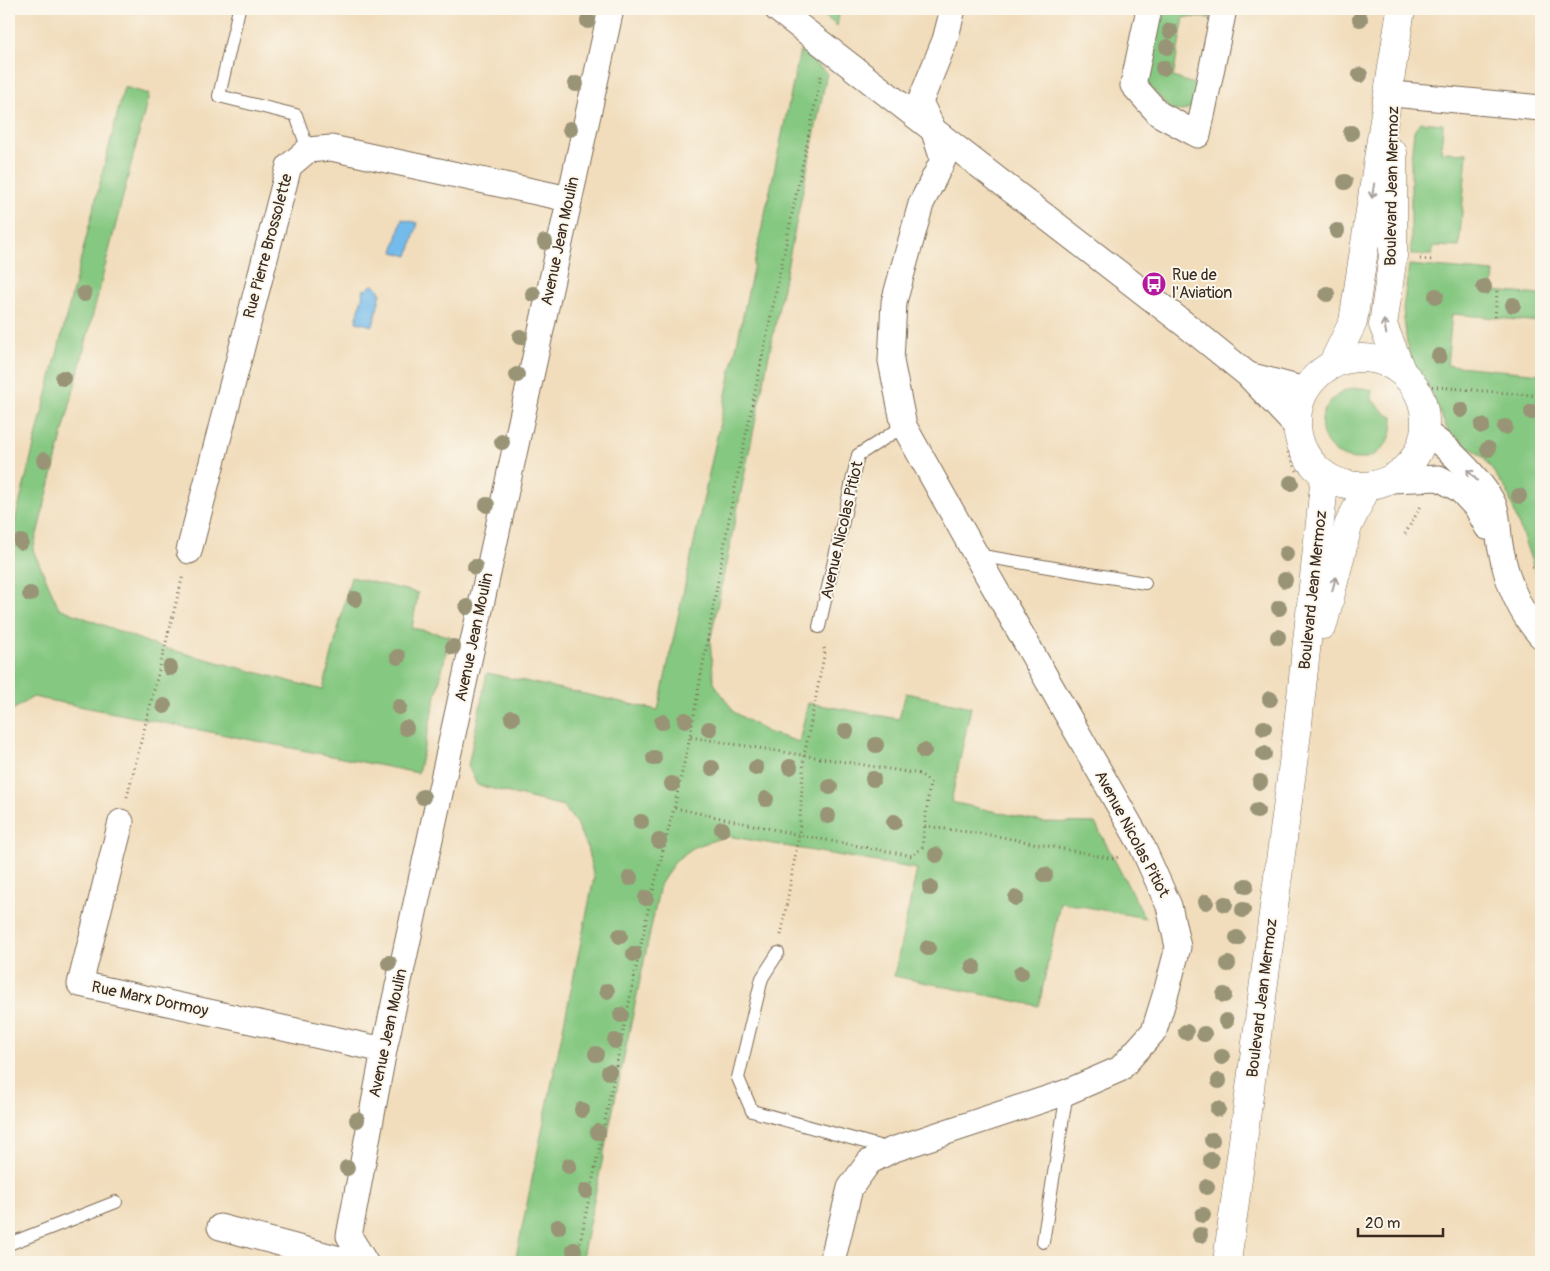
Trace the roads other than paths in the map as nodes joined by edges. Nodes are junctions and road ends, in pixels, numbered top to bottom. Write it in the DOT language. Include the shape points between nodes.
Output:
graph roads {
  1 [pos="239,9"];
  2 [pos="611,9"];
  3 [pos="777,9"];
  4 [pos="954,9"];
  5 [pos="1149,9"];
  6 [pos="1224,9"];
  7 [pos="1401,9"];
  8 [pos="1395,56"];
  9 [pos="1393,94"];
  10 [pos="1541,108"];
  11 [pos="933,129"];
  12 [pos="308,150"];
  13 [pos="569,199"];
  14 [pos="1332,365"];
  15 [pos="1247,374"];
  16 [pos="1413,379"];
  17 [pos="1305,390"];
  18 [pos="904,426"];
  19 [pos="1425,433"];
  20 [pos="1290,435"];
  21 [pos="1325,476"];
  22 [pos="1379,483"];
  23 [pos="189,551"];
  24 [pos="1501,551"];
  25 [pos="976,555"];
  26 [pos="1145,583"];
  27 [pos="819,628"];
  28 [pos="1541,636"];
  29 [pos="1297,733"];
  30 [pos="121,822"];
  31 [pos="778,953"];
  32 [pos="384,1050"];
  33 [pos="1067,1092"];
  34 [pos="892,1150"];
  35 [pos="116,1202"];
  36 [pos="220,1226"];
  37 [pos="1043,1242"];
  38 [pos="9,1244"];
  39 [pos="351,1262"];
  40 [pos="365,1262"];
  41 [pos="832,1262"];
  42 [pos="1227,1262"];
  1 -- 12 [label="lane" via="219,96 296,115"];
  2 -- 13 [label="street, Avenue Jean Moulin"];
  3 -- 11 [label="street"];
  4 -- 11 [label="street, Avenue Nicolas Pitiot" via="920,102"];
  5 -- 6 [label="street" via="1133,86 1159,114 1198,135"];
  7 -- 8 [label="main road, Boulevard Jean Mermoz"];
  8 -- 9 [label="main road, Boulevard Jean Mermoz"];
  8 -- 14 [label="main road, Boulevard Jean Mermoz, one-way" via="1353,322"];
  9 -- 10 [label="street"];
  16 -- 9 [label="main road, Boulevard Jean Mermoz, one-way" via="1383,325 1393,256"];
  11 -- 15 [label="street"];
  11 -- 18 [label="street, Avenue Nicolas Pitiot" via="943,160 921,204 894,302 891,361"];
  12 -- 13 [label="street" via="331,148"];
  12 -- 23 [label="street, Rue Pierre Brossolette" via="289,166"];
  13 -- 32 [label="street, Avenue Jean Moulin"];
  14 -- 16 [label="main road, Boulevard Jean Mermoz" via="1368,358 1386,363"];
  14 -- 17 [label="main road, Boulevard Jean Mermoz" via="1317,375"];
  15 -- 17 [label="street"];
  15 -- 20 [label="street"];
  16 -- 19 [label="main road, Boulevard Jean Mermoz" via="1426,416"];
  17 -- 20 [label="main road, Boulevard Jean Mermoz"];
  18 -- 25 [label="street, Avenue Nicolas Pitiot"];
  18 -- 27 [label="lane, Avenue Nicolas Pitiot" via="858,455"];
  19 -- 22 [label="main road, Boulevard Jean Mermoz" via="1419,452 1407,468"];
  24 -- 19 [label="street, one-way" via="1494,508 1480,483 1462,463"];
  20 -- 21 [label="main road, Boulevard Jean Mermoz"];
  21 -- 22 [label="main road, Boulevard Jean Mermoz" via="1346,485"];
  21 -- 29 [label="main road, Boulevard Jean Mermoz"];
  22 -- 24 [label="street" via="1439,478 1460,490 1477,508"];
  29 -- 22 [label="main road, Boulevard Jean Mermoz, one-way" via="1348,526"];
  24 -- 28 [label="street" via="1517,600"];
  25 -- 26 [label="lane"];
  25 -- 33 [label="street, Avenue Nicolas Pitiot" via="1142,846 1170,906 1178,947 1154,1031 1120,1069"];
  29 -- 42 [label="main road, Boulevard Jean Mermoz"];
  30 -- 32 [label="street, Rue Marx Dormoy" via="80,984"];
  31 -- 34 [label="lane" via="762,978 738,1078 752,1111"];
  32 -- 40 [label="street, Avenue Jean Moulin" via="349,1236"];
  33 -- 34 [label="street, Avenue Nicolas Pitiot"];
  33 -- 37 [label="lane"];
  34 -- 41 [label="street, Avenue Nicolas Pitiot" via="869,1162 850,1188"];
  35 -- 38 [label="lane"];
  36 -- 39 [label="street"];
}
